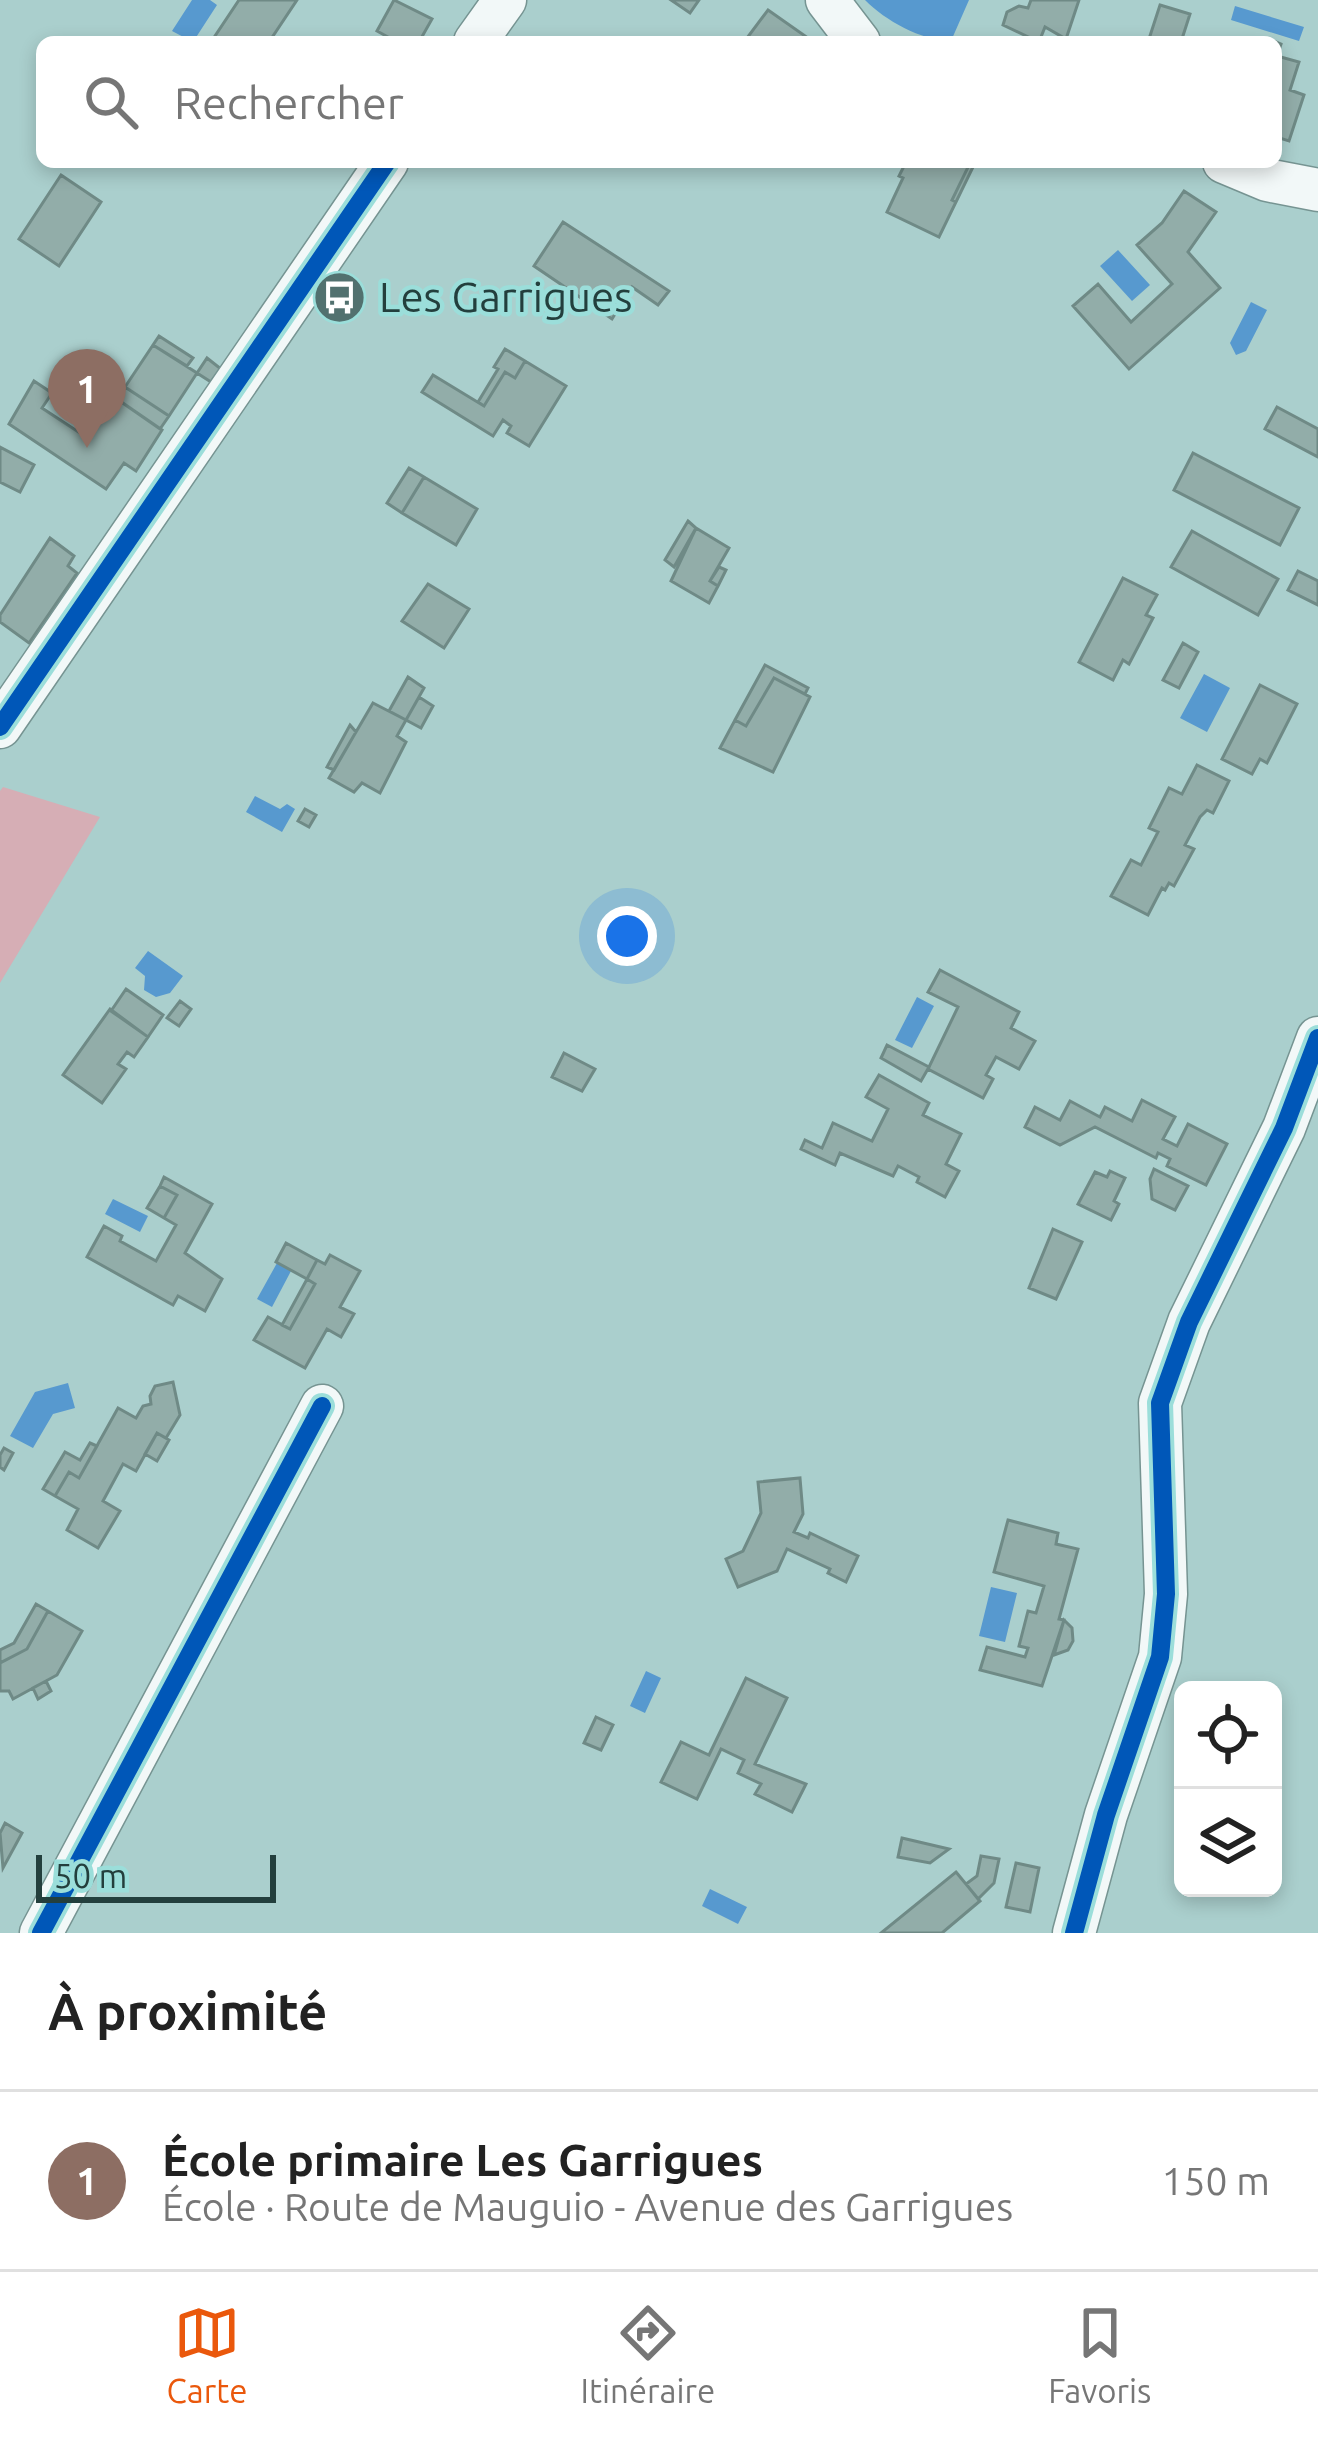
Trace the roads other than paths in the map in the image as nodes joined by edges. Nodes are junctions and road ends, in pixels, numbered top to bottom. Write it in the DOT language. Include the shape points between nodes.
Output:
graph roads {
  1 [pos="505,0"];
  2 [pos="827,0"];
  3 [pos="479,36"];
  4 [pos="854,36"];
  5 [pos="383,168"];
  6 [pos="1238,168"];
  7 [pos="1318,190"];
  8 [pos="0,727"];
  9 [pos="1318,1039"];
  10 [pos="322,1406"];
  11 [pos="41,1933"];
  12 [pos="1074,1933"];
  1 -- 3 [label="street"];
  2 -- 4 [label="street"];
  5 -- 8 [label="street"];
  6 -- 7 [label="street"];
  9 -- 12 [label="street" via="1160,1403 1160,1657"];
  10 -- 11 [label="street"];
}
